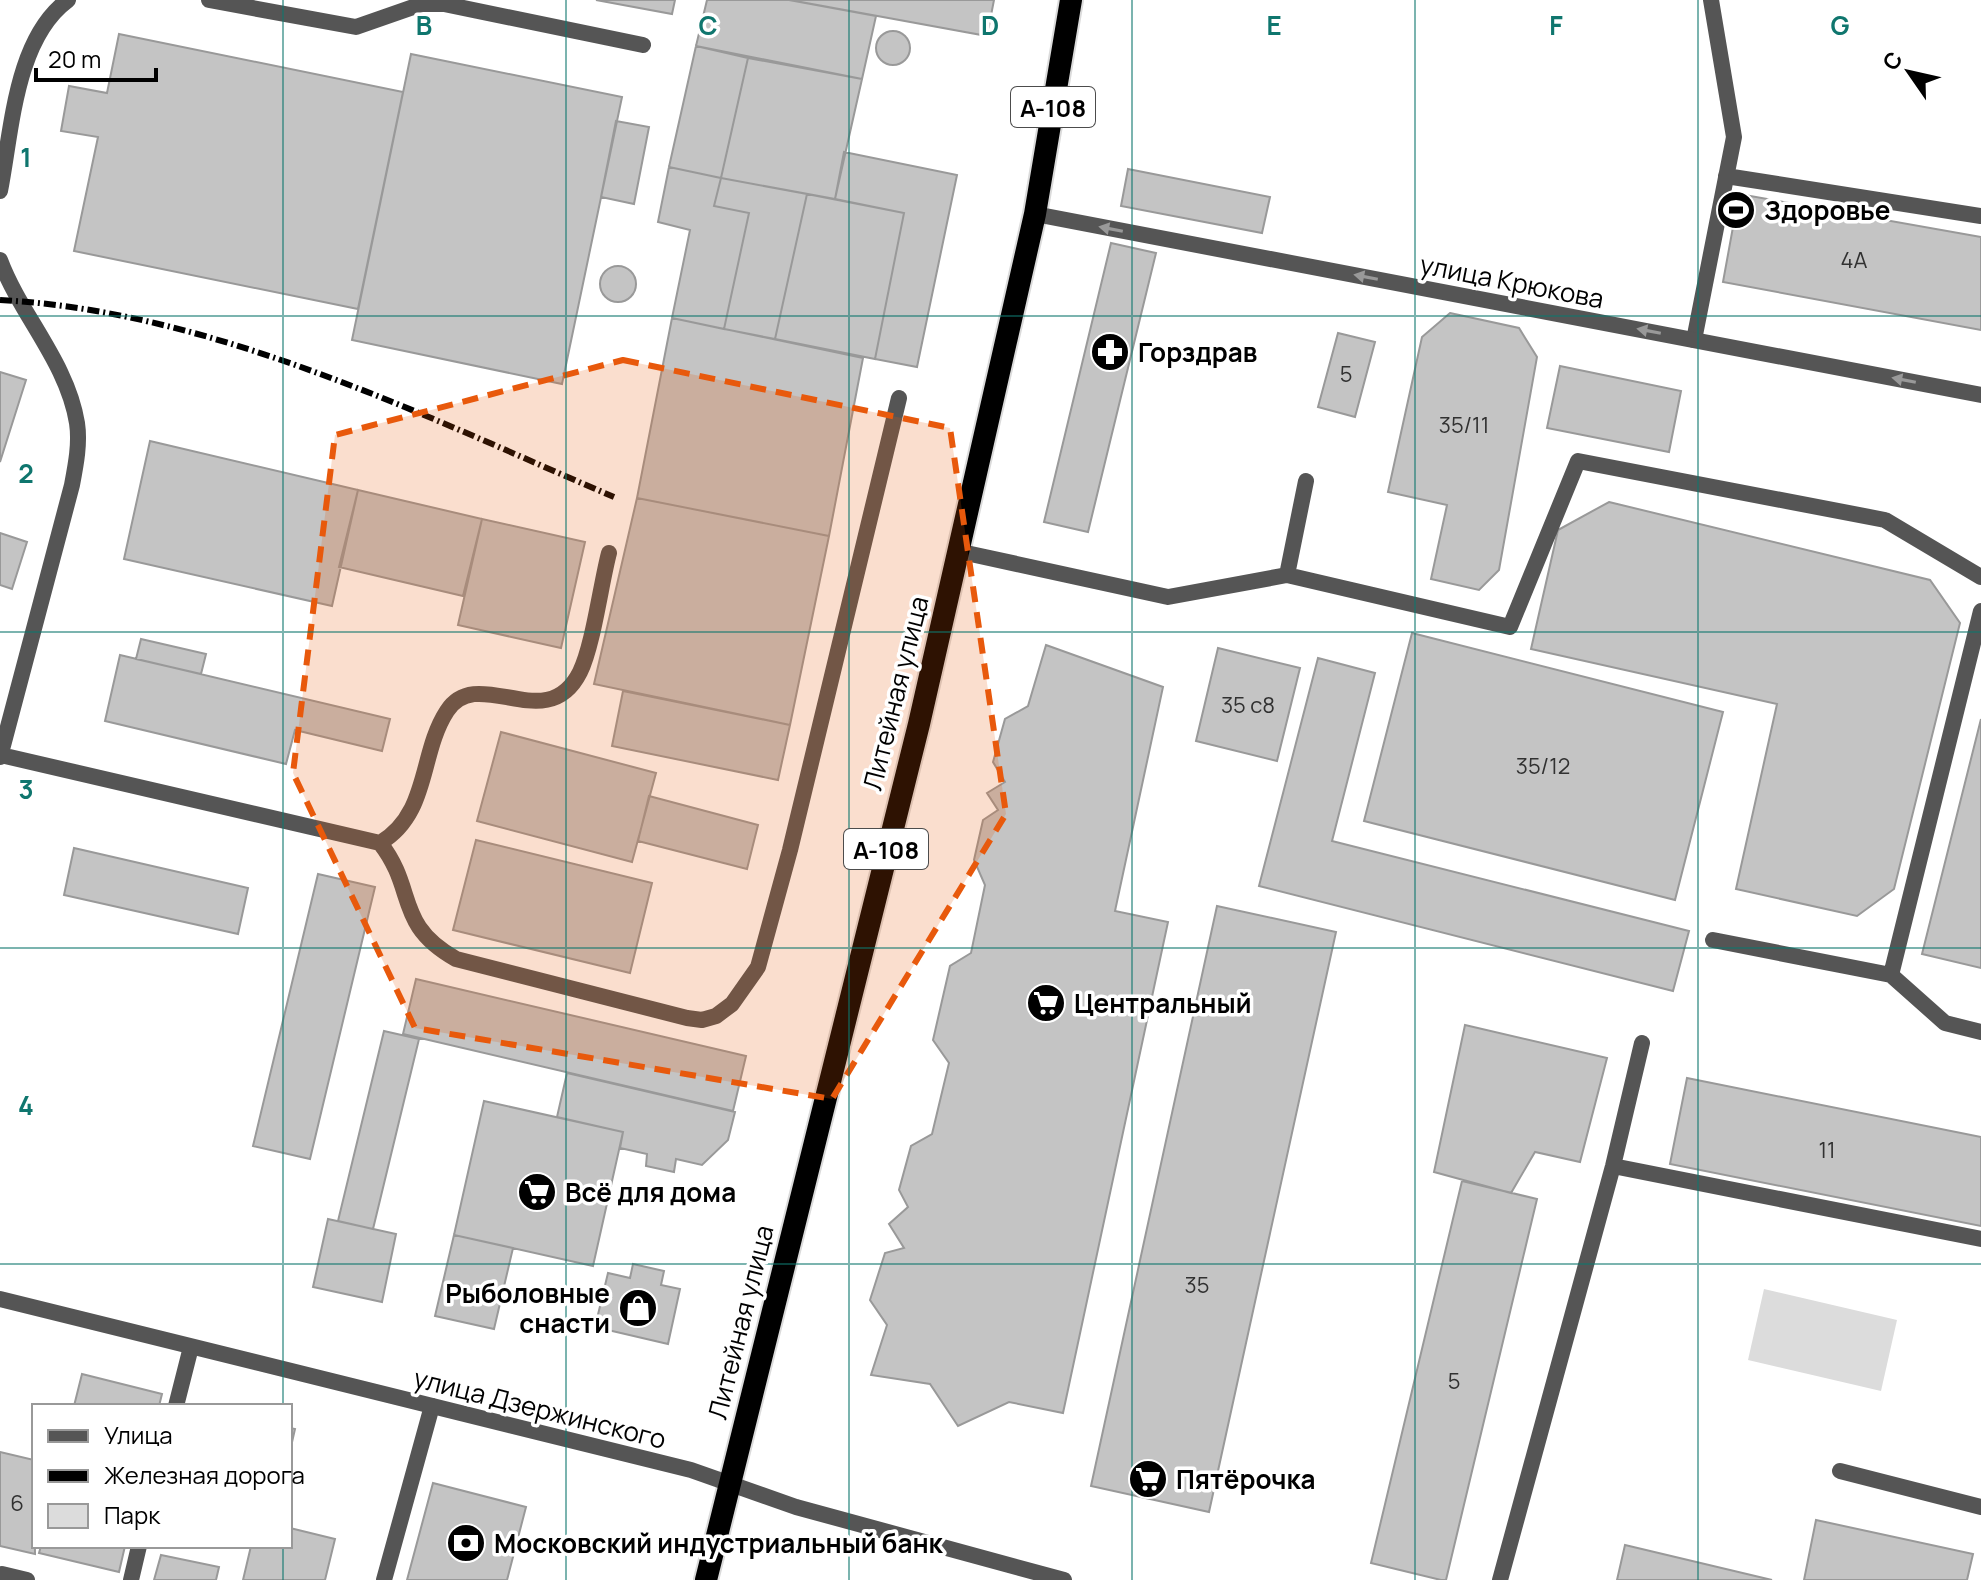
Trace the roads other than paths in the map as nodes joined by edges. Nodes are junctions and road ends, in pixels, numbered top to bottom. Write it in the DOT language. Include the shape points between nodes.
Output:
graph roads {
  1 [pos="68,0"];
  2 [pos="209,0"];
  3 [pos="1071,0"];
  4 [pos="1711,0"];
  5 [pos="643,45"];
  6 [pos="7,121"];
  7 [pos="1726,176"];
  8 [pos="0,191"];
  9 [pos="1035,214"];
  10 [pos="1981,216"];
  11 [pos="0,260"];
  12 [pos="1694,340"];
  13 [pos="1981,395"];
  14 [pos="899,398"];
  15 [pos="1306,481"];
  16 [pos="957,551"];
  17 [pos="609,553"];
  18 [pos="1287,575"];
  19 [pos="1981,577"];
  20 [pos="1981,611"];
  21 [pos="0,756"];
  22 [pos="380,843"];
  23 [pos="1713,940"];
  24 [pos="1891,975"];
  25 [pos="1981,1032"];
  26 [pos="1642,1043"];
  27 [pos="1613,1166"];
  28 [pos="1981,1239"];
  29 [pos="0,1299"];
  30 [pos="191,1347"];
  31 [pos="177,1404"];
  32 [pos="432,1406"];
  33 [pos="1840,1471"];
  34 [pos="730,1482"];
  35 [pos="1981,1507"];
  36 [pos="139,1548"];
  37 [pos="2,1574"];
  38 [pos="27,1580"];
  39 [pos="131,1580"];
  40 [pos="384,1580"];
  41 [pos="706,1580"];
  42 [pos="1064,1580"];
  43 [pos="1500,1580"];
  1 -- 6 [label="street" via="40,27"];
  2 -- 5 [label="street" via="356,27 422,4 444,4"];
  3 -- 9 [label="highway, Литейная улица / А-108"];
  4 -- 7 [label="street" via="1734,137"];
  6 -- 8 [label="street"];
  7 -- 10 [label="street"];
  7 -- 12 [label="street"];
  12 -- 9 [label="street, улица Крюкова, one-way"];
  9 -- 16 [label="highway, Литейная улица / А-108"];
  11 -- 21 [label="street" via="67,389 77,423 77,452"];
  13 -- 12 [label="street, улица Крюкова, one-way"];
  14 -- 22 [label="street" via="758,967 732,1004 716,1016 687,1018 456,959 430,944 417,927 391,857"];
  15 -- 18 [label="street"];
  16 -- 18 [label="street" via="1168,597"];
  16 -- 34 [label="highway, Литейная улица / А-108" via="919,724"];
  17 -- 22 [label="street" via="581,670 567,692 552,701 530,702 487,693 465,697 448,709 408,818"];
  18 -- 19 [label="street" via="1510,627 1578,461 1885,520"];
  20 -- 24 [label="street"];
  21 -- 22 [label="street"];
  23 -- 24 [label="street"];
  24 -- 25 [label="street" via="1945,1023"];
  26 -- 27 [label="street"];
  27 -- 28 [label="street"];
  27 -- 43 [label="street"];
  29 -- 30 [label="street, улица Дзержинского"];
  30 -- 31 [label="street"];
  30 -- 32 [label="street, улица Дзержинского"];
  32 -- 34 [label="street, улица Дзержинского"];
  32 -- 40 [label="street"];
  33 -- 35 [label="street"];
  34 -- 41 [label="highway, Литейная улица / А-108"];
  34 -- 42 [label="street, улица Дзержинского" via="796,1507"];
  36 -- 39 [label="street"];
  37 -- 38 [label="street"];
}
